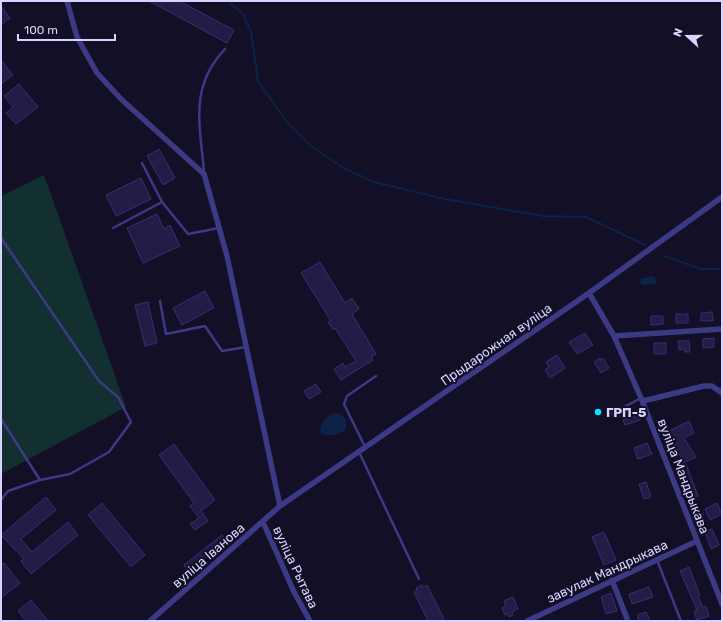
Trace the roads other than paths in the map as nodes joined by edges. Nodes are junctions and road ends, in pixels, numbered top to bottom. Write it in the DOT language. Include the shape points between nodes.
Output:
graph roads {
  1 [pos="67,1"];
  2 [pos="224,49"];
  3 [pos="142,162"];
  4 [pos="204,174"];
  5 [pos="722,197"];
  6 [pos="162,202"];
  7 [pos="113,228"];
  8 [pos="219,228"];
  9 [pos="1,238"];
  10 [pos="589,293"];
  11 [pos="160,301"];
  12 [pos="722,329"];
  13 [pos="614,336"];
  14 [pos="246,347"];
  15 [pos="376,376"];
  16 [pos="722,393"];
  17 [pos="642,400"];
  18 [pos="609,415"];
  19 [pos="1,419"];
  20 [pos="365,447"];
  21 [pos="359,452"];
  22 [pos="40,480"];
  23 [pos="1,500"];
  24 [pos="280,506"];
  25 [pos="263,522"];
  26 [pos="697,541"];
  27 [pos="657,559"];
  28 [pos="419,579"];
  29 [pos="612,580"];
  30 [pos="722,604"];
  31 [pos="150,621"];
  32 [pos="310,621"];
  33 [pos="527,621"];
  34 [pos="628,621"];
  35 [pos="681,621"];
  1 -- 4 [label="street" via="77,37 97,73 121,99"];
  2 -- 4 [label="lane" via="209,68 203,80 200,96"];
  3 -- 6 [label="lane"];
  4 -- 8 [label="street"];
  5 -- 10 [label="street, Прыдарожная вуліца"];
  6 -- 7 [label="lane"];
  6 -- 8 [label="lane" via="188,234"];
  8 -- 14 [label="street"];
  9 -- 22 [label="lane" via="99,381 118,397 131,422 109,452 70,474"];
  10 -- 13 [label="street, вуліца Мандрыкава"];
  10 -- 20 [label="street, Прыдарожная вуліца"];
  11 -- 14 [label="lane" via="166,334 206,326 222,351"];
  12 -- 13 [label="street"];
  13 -- 17 [label="street, вуліца Мандрыкава"];
  14 -- 24 [label="street"];
  15 -- 20 [label="lane" via="347,396 344,404"];
  16 -- 17 [label="street" via="712,386 704,386"];
  17 -- 18 [label="lane"];
  17 -- 26 [label="street, вуліца Мандрыкава"];
  19 -- 22 [label="lane"];
  20 -- 21 [label="street, Прыдарожная вуліца"];
  21 -- 24 [label="street, Прыдарожная вуліца"];
  21 -- 28 [label="lane"];
  22 -- 23 [label="lane" via="8,491"];
  24 -- 25 [label="street, вуліца Іванова"];
  25 -- 31 [label="street, вуліца Іванова"];
  25 -- 32 [label="street, вуліца Рытава" via="294,592"];
  26 -- 27 [label="street, завулак Мандрыкава"];
  26 -- 30 [label="street, вуліца Мандрыкава"];
  27 -- 29 [label="street, завулак Мандрыкава"];
  27 -- 35 [label="lane"];
  29 -- 33 [label="street, завулак Мандрыкава"];
  29 -- 34 [label="street"];
}
